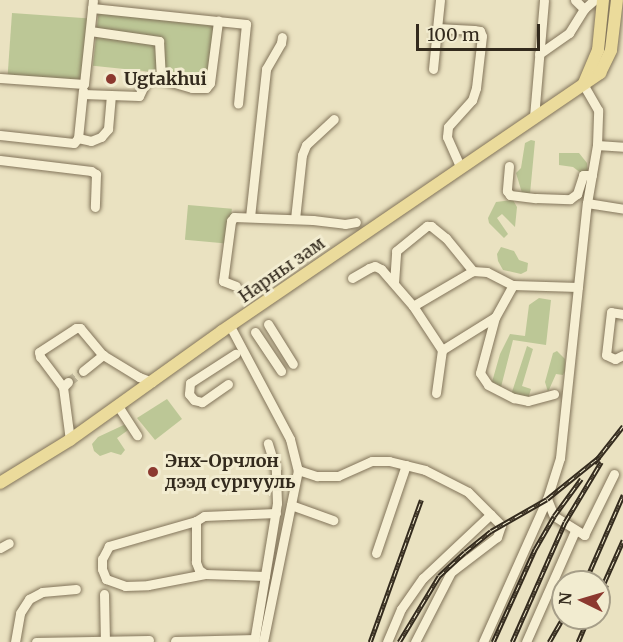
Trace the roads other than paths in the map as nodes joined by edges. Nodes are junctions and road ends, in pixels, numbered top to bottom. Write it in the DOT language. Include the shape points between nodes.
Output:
graph roads {
  1 [pos="440,0"];
  2 [pos="544,0"];
  3 [pos="575,0"];
  4 [pos="594,0"];
  5 [pos="603,0"];
  6 [pos="616,0"];
  7 [pos="92,4"];
  8 [pos="584,9"];
  9 [pos="218,21"];
  10 [pos="437,28"];
  11 [pos="90,31"];
  12 [pos="282,37"];
  13 [pos="538,54"];
  14 [pos="433,69"];
  15 [pos="0,78"];
  16 [pos="161,79"];
  17 [pos="583,84"];
  18 [pos="83,89"];
  19 [pos="111,95"];
  20 [pos="238,104"];
  21 [pos="534,117"];
  22 [pos="334,119"];
  23 [pos="0,135"];
  24 [pos="78,138"];
  25 [pos="597,145"];
  26 [pos="623,147"];
  27 [pos="0,160"];
  28 [pos="509,166"];
  29 [pos="461,168"];
  30 [pos="592,175"];
  31 [pos="587,203"];
  32 [pos="95,207"];
  33 [pos="623,209"];
  34 [pos="250,217"];
  35 [pos="295,219"];
  36 [pos="356,222"];
  37 [pos="473,272"];
  38 [pos="352,278"];
  39 [pos="394,283"];
  40 [pos="513,285"];
  41 [pos="236,286"];
  42 [pos="578,287"];
  43 [pos="413,306"];
  44 [pos="623,314"];
  45 [pos="495,317"];
  46 [pos="268,324"];
  47 [pos="230,326"];
  48 [pos="255,333"];
  49 [pos="442,350"];
  50 [pos="235,354"];
  51 [pos="104,355"];
  52 [pos="623,355"];
  53 [pos="293,364"];
  54 [pos="83,371"];
  55 [pos="281,371"];
  56 [pos="152,382"];
  57 [pos="228,384"];
  58 [pos="436,393"];
  59 [pos="554,394"];
  60 [pos="118,405"];
  61 [pos="137,435"];
  62 [pos="70,440"];
  63 [pos="268,443"];
  64 [pos="406,465"];
  65 [pos="298,470"];
  66 [pos="614,474"];
  67 [pos="0,483"];
  68 [pos="547,499"];
  69 [pos="291,505"];
  70 [pos="276,513"];
  71 [pos="492,514"];
  72 [pos="333,520"];
  73 [pos="196,521"];
  74 [pos="575,531"];
  75 [pos="9,543"];
  76 [pos="0,548"];
  77 [pos="376,553"];
  78 [pos="205,574"];
  79 [pos="265,576"];
  80 [pos="76,589"];
  81 [pos="104,594"];
  82 [pos="149,639"];
  83 [pos="105,640"];
  84 [pos="175,640"];
  85 [pos="257,641"];
  86 [pos="15,642"];
  87 [pos="36,642"];
  88 [pos="387,642"];
  89 [pos="415,642"];
  90 [pos="483,642"];
  91 [pos="526,642"];
  1 -- 10 [label="street"];
  2 -- 13 [label="street"];
  3 -- 8 [label="street"];
  4 -- 8 [label="street"];
  5 -- 17 [label="main road" via="598,50"];
  6 -- 17 [label="main road, Нарны зам" via="607,62"];
  7 -- 9 [label="street"];
  7 -- 11 [label="street"];
  8 -- 13 [label="street" via="569,33"];
  9 -- 16 [label="street" via="210,83 206,88"];
  9 -- 20 [label="street" via="247,25"];
  10 -- 14 [label="street"];
  10 -- 29 [label="street" via="480,31 482,36 472,100 448,127 447,137"];
  11 -- 16 [label="street" via="159,40"];
  11 -- 18 [label="street"];
  12 -- 34 [label="street" via="266,69"];
  13 -- 21 [label="street"];
  15 -- 18 [label="street"];
  16 -- 19 [label="street" via="147,79 139,96"];
  17 -- 21 [label="main road, Нарны зам"];
  17 -- 25 [label="street" via="598,110"];
  18 -- 19 [label="street"];
  18 -- 24 [label="street"];
  19 -- 24 [label="street" via="108,129 91,141"];
  21 -- 29 [label="main road, Нарны зам"];
  22 -- 35 [label="street" via="306,145 302,154"];
  23 -- 24 [label="street" via="75,143"];
  25 -- 26 [label="street"];
  25 -- 30 [label="street"];
  27 -- 32 [label="street" via="92,171 96,174"];
  28 -- 30 [label="street" via="510,195 536,198 570,199 577,194 583,175"];
  29 -- 47 [label="main road, Нарны зам"];
  30 -- 31 [label="street"];
  31 -- 33 [label="street"];
  31 -- 42 [label="street"];
  34 -- 35 [label="street"];
  34 -- 41 [label="street" via="234,217 231,221 223,281"];
  35 -- 36 [label="street"];
  37 -- 39 [label="street" via="446,238 427,226 396,251"];
  37 -- 40 [label="street" via="486,272"];
  37 -- 43 [label="street"];
  38 -- 39 [label="street" via="375,266"];
  39 -- 43 [label="street"];
  40 -- 42 [label="street"];
  40 -- 45 [label="street"];
  42 -- 68 [label="street" via="560,458"];
  43 -- 49 [label="street"];
  44 -- 52 [label="street" via="611,312 606,355 615,359"];
  45 -- 49 [label="street"];
  45 -- 59 [label="street" via="480,373 484,381 501,394 528,401"];
  46 -- 53 [label="street"];
  47 -- 56 [label="main road, Нарны зам"];
  47 -- 65 [label="street" via="290,439"];
  48 -- 55 [label="street"];
  49 -- 58 [label="street"];
  50 -- 57 [label="street" via="190,383 189,394 202,402"];
  51 -- 54 [label="street"];
  51 -- 56 [label="street"];
  51 -- 62 [label="street" via="80,328 39,352 66,385"];
  56 -- 60 [label="main road, Нарны зам"];
  60 -- 61 [label="street"];
  60 -- 62 [label="main road, Нарны зам"];
  62 -- 67 [label="main road, Нарны зам"];
  63 -- 70 [label="street" via="276,470"];
  64 -- 65 [label="street" via="372,461 338,476 317,477"];
  64 -- 71 [label="street" via="425,470 468,492"];
  64 -- 77 [label="street"];
  65 -- 69 [label="street"];
  66 -- 74 [label="street" via="586,534"];
  68 -- 74 [label="street" via="554,516"];
  68 -- 90 [label="street"];
  69 -- 72 [label="street"];
  69 -- 85 [label="street"];
  70 -- 73 [label="street" via="204,516"];
  70 -- 79 [label="street"];
  71 -- 88 [label="street" via="423,578 401,609"];
  71 -- 89 [label="street" via="502,529 451,572"];
  73 -- 78 [label="street" via="196,562"];
  73 -- 78 [label="street" via="109,546 102,569 106,579 125,586"];
  74 -- 91 [label="street"];
  75 -- 76 [label="street"];
  78 -- 79 [label="street"];
  79 -- 85 [label="street"];
  80 -- 86 [label="street" via="42,592 28,599 20,613"];
  81 -- 83 [label="street"];
  82 -- 83 [label="street"];
  83 -- 87 [label="street"];
  84 -- 85 [label="street"];
}
